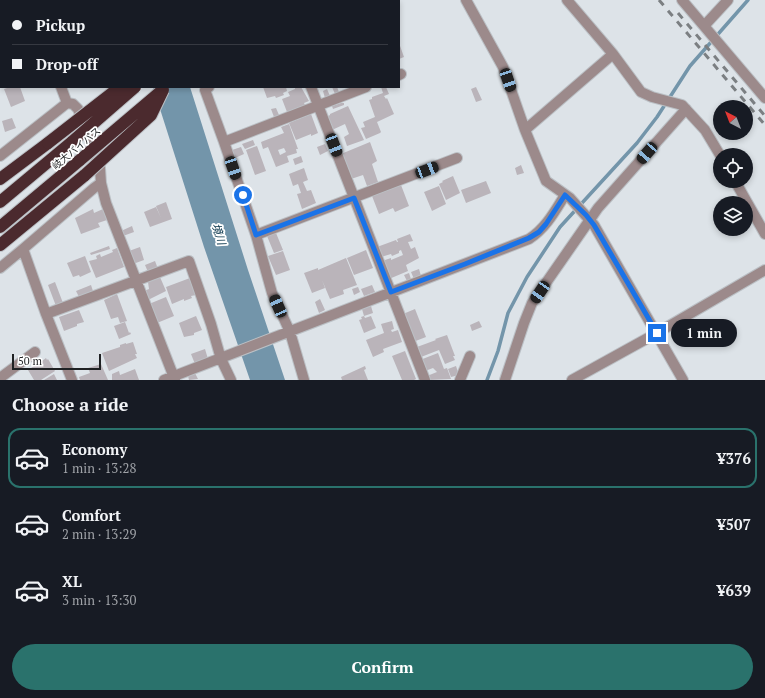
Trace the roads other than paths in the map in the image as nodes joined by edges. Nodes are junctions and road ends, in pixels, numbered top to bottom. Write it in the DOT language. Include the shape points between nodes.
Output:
graph roads {
  1 [pos="466,0"];
  2 [pos="567,0"];
  3 [pos="682,0"];
  4 [pos="728,0"];
  5 [pos="706,28"];
  6 [pos="612,54"];
  7 [pos="61,88"];
  8 [pos="119,88"];
  9 [pos="134,88"];
  10 [pos="208,88"];
  11 [pos="311,88"];
  12 [pos="363,88"];
  13 [pos="164,89"];
  14 [pos="763,92"];
  15 [pos="67,103"];
  16 [pos="318,104"];
  17 [pos="684,107"];
  18 [pos="525,130"];
  19 [pos="224,142"];
  20 [pos="716,148"];
  21 [pos="0,156"];
  22 [pos="457,158"];
  23 [pos="0,179"];
  24 [pos="101,183"];
  25 [pos="739,188"];
  26 [pos="567,197"];
  27 [pos="354,198"];
  28 [pos="0,202"];
  29 [pos="588,217"];
  30 [pos="0,227"];
  31 [pos="765,234"];
  32 [pos="256,235"];
  33 [pos="0,245"];
  34 [pos="22,249"];
  35 [pos="0,268"];
  36 [pos="765,270"];
  37 [pos="137,281"];
  38 [pos="391,292"];
  39 [pos="46,314"];
  40 [pos="657,333"];
  41 [pos="286,334"];
  42 [pos="34,352"];
  43 [pos="470,356"];
  44 [pos="224,358"];
  45 [pos="0,378"];
  46 [pos="171,379"];
  47 [pos="72,380"];
  48 [pos="231,380"];
  49 [pos="304,380"];
  50 [pos="425,380"];
  51 [pos="460,380"];
  52 [pos="505,380"];
  53 [pos="572,380"];
  54 [pos="683,380"];
  1 -- 18 [label="street" via="503,67"];
  2 -- 6 [label="street"];
  3 -- 5 [label="street"];
  4 -- 5 [label="street"];
  5 -- 14 [label="street"];
  6 -- 17 [label="street" via="641,92"];
  6 -- 18 [label="street"];
  7 -- 15 [label="street"];
  8 -- 23 [label="highway, bridge"];
  9 -- 28 [label="highway, 岐大バイパス, bridge"];
  10 -- 19 [label="street" via="205,90"];
  11 -- 16 [label="street"];
  12 -- 16 [label="street"];
  13 -- 30 [label="highway, 岐大バイパス, bridge"];
  13 -- 33 [label="highway, bridge" via="151,115 85,175"];
  15 -- 21 [label="street"];
  15 -- 24 [label="street" via="78,109 100,168"];
  16 -- 19 [label="street"];
  16 -- 27 [label="street"];
  17 -- 20 [label="street" via="705,130"];
  17 -- 29 [label="street"];
  18 -- 26 [label="street" via="546,181"];
  19 -- 32 [label="street"];
  22 -- 27 [label="street"];
  24 -- 34 [label="street"];
  24 -- 37 [label="street" via="106,203"];
  25 -- 31 [label="street"];
  26 -- 29 [label="street"];
  26 -- 38 [label="street" via="539,232 529,238"];
  27 -- 32 [label="street"];
  27 -- 38 [label="street"];
  29 -- 40 [label="street"];
  29 -- 52 [label="street" via="532,303"];
  32 -- 41 [label="street"];
  34 -- 35 [label="street"];
  34 -- 39 [label="street"];
  36 -- 40 [label="street"];
  37 -- 39 [label="street"];
  37 -- 44 [label="street" via="189,261"];
  37 -- 46 [label="street"];
  38 -- 41 [label="street"];
  38 -- 50 [label="street"];
  39 -- 47 [label="street"];
  40 -- 53 [label="street"];
  40 -- 54 [label="street"];
  41 -- 44 [label="street"];
  41 -- 49 [label="street"];
  42 -- 45 [label="street"];
  43 -- 51 [label="street"];
  44 -- 46 [label="street"];
  44 -- 48 [label="street"];
}
